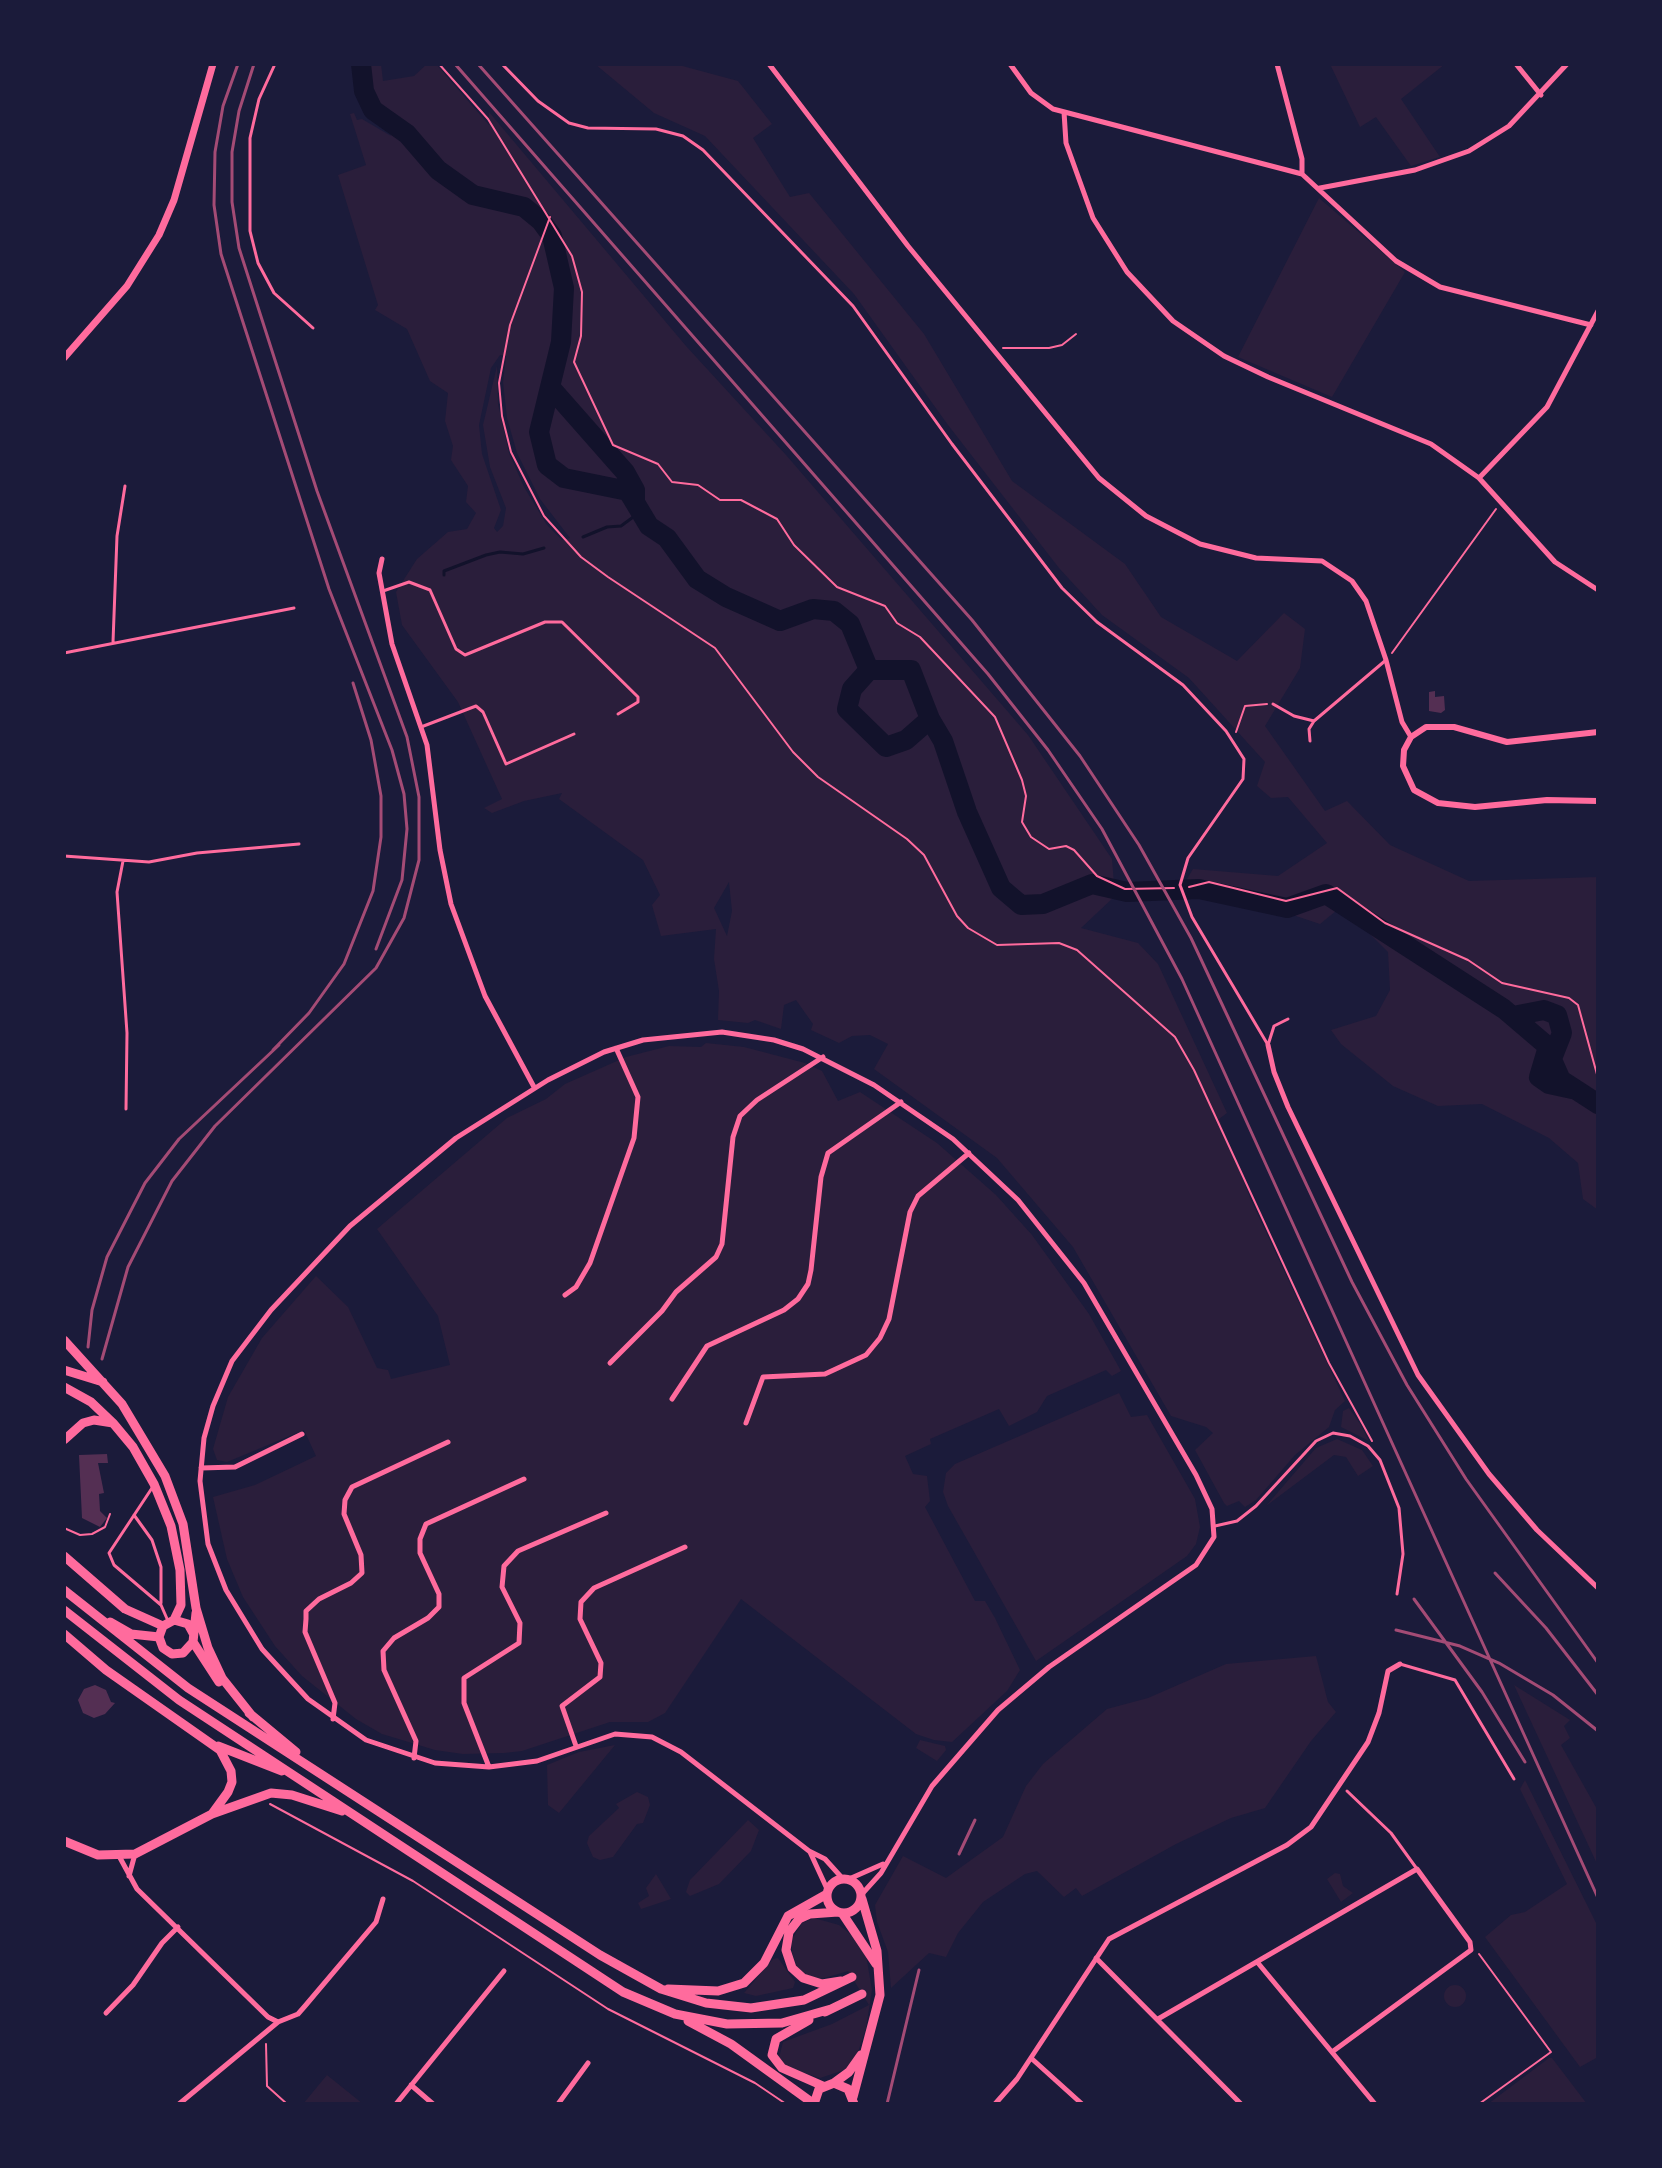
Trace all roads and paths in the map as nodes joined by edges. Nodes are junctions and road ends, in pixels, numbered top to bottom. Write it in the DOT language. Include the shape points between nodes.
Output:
graph roads {
  1 [pos="213,64"];
  2 [pos="275,64"];
  3 [pos="439,64"];
  4 [pos="502,64"];
  5 [pos="769,64"];
  6 [pos="1010,64"];
  7 [pos="1277,64"];
  8 [pos="1516,64"];
  9 [pos="1567,64"];
  10 [pos="1541,95"];
  11 [pos="1064,112"];
  12 [pos="1302,174"];
  13 [pos="1319,189"];
  14 [pos="550,216"];
  15 [pos="1598,311"];
  16 [pos="1591,325"];
  17 [pos="313,328"];
  18 [pos="1076,334"];
  19 [pos="994,348"];
  20 [pos="64,358"];
  21 [pos="1479,478"];
  22 [pos="125,486"];
  23 [pos="1501,501"];
  24 [pos="382,559"];
  25 [pos="1598,590"];
  26 [pos="383,591"];
  27 [pos="294,608"];
  28 [pos="113,642"];
  29 [pos="64,653"];
  30 [pos="1386,660"];
  31 [pos="1273,704"];
  32 [pos="618,714"];
  33 [pos="1314,721"];
  34 [pos="421,727"];
  35 [pos="1598,732"];
  36 [pos="574,734"];
  37 [pos="1411,737"];
  38 [pos="1233,741"];
  39 [pos="1310,741"];
  40 [pos="1598,801"];
  41 [pos="299,844"];
  42 [pos="64,856"];
  43 [pos="1086,860"];
  44 [pos="123,861"];
  45 [pos="1286,901"];
  46 [pos="1288,1019"];
  47 [pos="1268,1045"];
  48 [pos="616,1048"];
  49 [pos="823,1057"];
  50 [pos="1598,1078"];
  51 [pos="534,1087"];
  52 [pos="901,1102"];
  53 [pos="126,1109"];
  54 [pos="969,1153"];
  55 [pos="565,1295"];
  56 [pos="64,1340"];
  57 [pos="610,1363"];
  58 [pos="64,1370"];
  59 [pos="106,1383"];
  60 [pos="64,1387"];
  61 [pos="672,1399"];
  62 [pos="113,1423"];
  63 [pos="746,1423"];
  64 [pos="302,1434"];
  65 [pos="64,1440"];
  66 [pos="1372,1440"];
  67 [pos="448,1442"];
  68 [pos="201,1468"];
  69 [pos="524,1479"];
  70 [pos="154,1484"];
  71 [pos="606,1513"];
  72 [pos="110,1514"];
  73 [pos="134,1515"];
  74 [pos="1215,1526"];
  75 [pos="64,1528"];
  76 [pos="685,1547"];
  77 [pos="64,1556"];
  78 [pos="1598,1588"];
  79 [pos="64,1590"];
  80 [pos="1397,1594"];
  81 [pos="81,1604"];
  82 [pos="161,1605"];
  83 [pos="196,1608"];
  84 [pos="64,1610"];
  85 [pos="169,1623"];
  86 [pos="64,1634"];
  87 [pos="159,1637"];
  88 [pos="193,1637"];
  89 [pos="1400,1664"];
  90 [pos="253,1717"];
  91 [pos="333,1719"];
  92 [pos="215,1745"];
  93 [pos="576,1746"];
  94 [pos="414,1758"];
  95 [pos="489,1767"];
  96 [pos="316,1770"];
  97 [pos="1514,1779"];
  98 [pos="304,1781"];
  99 [pos="1347,1791"];
  100 [pos="263,1800"];
  101 [pos="212,1814"];
  102 [pos="357,1815"];
  103 [pos="64,1841"];
  104 [pos="809,1851"];
  105 [pos="135,1854"];
  106 [pos="119,1856"];
  107 [pos="884,1864"];
  108 [pos="1417,1869"];
  109 [pos="129,1876"];
  110 [pos="846,1879"];
  111 [pos="827,1892"];
  112 [pos="862,1897"];
  113 [pos="383,1899"];
  114 [pos="840,1913"];
  115 [pos="178,1927"];
  116 [pos="1472,1948"];
  117 [pos="1096,1958"];
  118 [pos="1258,1963"];
  119 [pos="877,1965"];
  120 [pos="504,1971"];
  121 [pos="661,1989"];
  122 [pos="862,1994"];
  123 [pos="831,2009"];
  124 [pos="106,2013"];
  125 [pos="675,2014"];
  126 [pos="1158,2019"];
  127 [pos="278,2022"];
  128 [pos="263,2036"];
  129 [pos="866,2049"];
  130 [pos="1332,2052"];
  131 [pos="1031,2058"];
  132 [pos="588,2063"];
  133 [pos="834,2083"];
  134 [pos="411,2085"];
  135 [pos="823,2086"];
  136 [pos="853,2100"];
  137 [pos="179,2104"];
  138 [pos="287,2104"];
  139 [pos="396,2104"];
  140 [pos="433,2104"];
  141 [pos="558,2104"];
  142 [pos="786,2104"];
  143 [pos="814,2104"];
  144 [pos="995,2104"];
  145 [pos="1082,2104"];
  146 [pos="1241,2104"];
  147 [pos="1375,2104"];
  148 [pos="1479,2104"];
  1 -- 20 [label="main road" via="159,235 127,286"];
  2 -- 17 [label="lane" via="250,138 250,231 258,263 274,293"];
  3 -- 14 [label="path" via="488,119"];
  4 -- 38 [label="lane" via="569,123 656,129 683,136 703,150 853,306 1062,588 1097,622 1190,690"];
  5 -- 19 [label="street" via="908,246"];
  6 -- 11 [label="street" via="1031,93"];
  7 -- 12 [label="street"];
  8 -- 10 [label="street"];
  9 -- 10 [label="street"];
  10 -- 13 [label="street" via="1502,131 1459,156"];
  11 -- 12 [label="street"];
  11 -- 21 [label="street" via="1066,143 1093,218 1127,272 1173,321 1224,356 1431,444"];
  12 -- 13 [label="street"];
  13 -- 16 [label="street" via="1396,261 1440,287"];
  14 -- 43 [label="path" via="572,256 582,292 581,336 574,362 613,445 658,464 672,482 698,485 720,500 741,500 777,519 794,545 837,587 885,606 995,717 1022,780 1026,832 1045,848 1066,846"];
  14 -- 66 [label="path" via="502,354 499,399 511,452 544,516 597,569 715,648 818,777 924,855 968,928 997,945 1059,943 1077,950 1175,1037 1329,1363"];
  15 -- 16 [label="street"];
  16 -- 21 [label="street" via="1547,407"];
  18 -- 19 [label="path" via="1049,348"];
  19 -- 30 [label="street" via="1067,443 1146,516 1209,547 1256,558 1317,559 1346,574 1366,601"];
  21 -- 23 [label="street"];
  22 -- 28 [label="lane" via="117,536"];
  23 -- 25 [label="street" via="1555,562"];
  23 -- 30 [label="path"];
  24 -- 26 [label="street"];
  26 -- 32 [label="lane" via="409,582 430,590 453,642 465,655 545,622 562,622 638,697"];
  26 -- 34 [label="street" via="392,644"];
  27 -- 28 [label="lane"];
  28 -- 29 [label="lane"];
  30 -- 33 [label="lane"];
  30 -- 37 [label="street"];
  31 -- 33 [label="lane"];
  31 -- 38 [label="path" via="1245,706"];
  33 -- 39 [label="lane"];
  34 -- 36 [label="lane" via="476,706 506,764"];
  34 -- 51 [label="street" via="456,921 485,996"];
  35 -- 37 [label="street" via="1507,742 1440,725"];
  37 -- 40 [label="street" via="1403,755 1404,775 1414,790 1438,803 1475,807"];
  38 -- 47 [label="lane" via="1244,759 1243,779 1188,858 1180,885"];
  41 -- 44 [label="lane"];
  42 -- 44 [label="lane"];
  44 -- 53 [label="lane" via="117,892 127,1033"];
  45 -- 50 [label="path" via="1337,888 1385,923 1468,960 1502,983 1559,994 1578,1005"];
  46 -- 47 [label="lane" via="1274,1026"];
  47 -- 78 [label="street" via="1288,1107 1418,1375 1489,1474 1543,1537"];
  48 -- 49 [label="street" via="662,1036 722,1032 774,1040"];
  48 -- 51 [label="street"];
  48 -- 55 [label="street" via="638,1097 634,1138 590,1263"];
  49 -- 52 [label="street"];
  49 -- 57 [label="street" via="740,1116 716,1257"];
  51 -- 68 [label="street" via="417,1166 299,1278 228,1369 213,1406"];
  52 -- 54 [label="street"];
  52 -- 61 [label="street" via="828,1153 811,1270 798,1299 707,1346"];
  54 -- 63 [label="street" via="918,1196 910,1212 889,1319 876,1343 866,1355 825,1374 763,1377"];
  54 -- 74 [label="street" via="1018,1200 1084,1283 1204,1489"];
  56 -- 59 [label="highway"];
  58 -- 59 [label="highway"];
  59 -- 83 [label="highway" via="173,1492"];
  60 -- 62 [label="highway"];
  62 -- 65 [label="highway" via="83,1423"];
  62 -- 70 [label="highway"];
  64 -- 68 [label="street" via="235,1467"];
  67 -- 91 [label="street" via="352,1487 345,1500 344,1514 361,1555 362,1573 306,1611 305,1632 335,1703"];
  68 -- 91 [label="street" via="206,1535 232,1601 277,1668"];
  69 -- 94 [label="street" via="426,1524 420,1539 439,1607 383,1651 384,1670 416,1741"];
  70 -- 73 [label="lane"];
  70 -- 85 [label="highway" via="171,1526 180,1570 181,1605"];
  71 -- 95 [label="street" via="518,1551 504,1566 502,1587 520,1623 519,1643 464,1678 464,1703"];
  72 -- 75 [label="path" via="105,1527 92,1534"];
  73 -- 82 [label="lane" via="152,1540 161,1567"];
  73 -- 82 [label="lane" via="111,1545 109,1557"];
  74 -- 80 [label="lane" via="1247,1513 1316,1441 1333,1433 1350,1436 1375,1453 1394,1491 1403,1525"];
  74 -- 107 [label="street" via="1210,1546 1196,1565 1049,1667 984,1725 932,1786"];
  76 -- 93 [label="street" via="594,1588 581,1602 580,1619 601,1663 600,1677 562,1706"];
  77 -- 85 [label="highway" via="125,1609"];
  79 -- 81 [label="highway"];
  81 -- 87 [label="highway" via="131,1634"];
  81 -- 96 [label="highway" via="165,1673"];
  82 -- 85 [label="lane"];
  83 -- 88 [label="highway"];
  83 -- 90 [label="highway" via="215,1666"];
  84 -- 98 [label="highway" via="146,1677"];
  85 -- 87 [label="highway"];
  85 -- 88 [label="highway" via="188,1624"];
  86 -- 92 [label="highway" via="106,1670"];
  87 -- 88 [label="highway" via="172,1654 183,1653"];
  88 -- 90 [label="highway" via="226,1692"];
  89 -- 97 [label="lane" via="1455,1680"];
  89 -- 117 [label="street" via="1388,1671 1368,1742 1311,1827 1287,1845 1109,1939"];
  90 -- 96 [label="highway"];
  91 -- 94 [label="street" via="366,1740"];
  92 -- 98 [label="highway"];
  92 -- 101 [label="highway" via="232,1778"];
  93 -- 95 [label="street" via="537,1761"];
  93 -- 104 [label="street" via="615,1734 662,1740"];
  94 -- 95 [label="street"];
  96 -- 121 [label="highway"];
  98 -- 102 [label="highway"];
  99 -- 108 [label="lane" via="1391,1833"];
  100 -- 142 [label="path" via="413,1881 608,2009"];
  101 -- 102 [label="highway" via="275,1793"];
  101 -- 105 [label="highway"];
  102 -- 125 [label="highway" via="623,1992"];
  103 -- 106 [label="highway" via="88,1852"];
  104 -- 110 [label="street"];
  104 -- 111 [label="street"];
  105 -- 106 [label="highway"];
  105 -- 109 [label="street"];
  106 -- 109 [label="street"];
  107 -- 110 [label="street"];
  107 -- 112 [label="street"];
  108 -- 116 [label="street"];
  108 -- 118 [label="street"];
  109 -- 115 [label="street"];
  110 -- 111 [label="highway" via="833,1883"];
  110 -- 112 [label="highway" via="858,1885"];
  111 -- 114 [label="highway" via="830,1905"];
  111 -- 121 [label="highway" via="788,1916 764,1963 744,1983 718,1991"];
  112 -- 114 [label="highway" via="853,1911"];
  112 -- 119 [label="highway"];
  113 -- 127 [label="street" via="376,1922 305,2006"];
  114 -- 119 [label="highway"];
  114 -- 121 [label="highway" via="810,1914 787,1936 786,1954 794,1971 807,1981 850,1979 823,1994 751,2008 706,2003"];
  115 -- 124 [label="street"];
  115 -- 127 [label="street"];
  116 -- 130 [label="street"];
  116 -- 148 [label="path" via="1551,2052"];
  117 -- 126 [label="street"];
  117 -- 131 [label="street"];
  118 -- 126 [label="street"];
  118 -- 130 [label="street"];
  119 -- 129 [label="highway" via="880,1995"];
  120 -- 134 [label="street"];
  122 -- 123 [label="highway"];
  123 -- 125 [label="highway" via="755,2025"];
  123 -- 135 [label="highway" via="783,2034 772,2049 778,2065"];
  125 -- 143 [label="highway" via="731,2044"];
  126 -- 146 [label="street"];
  127 -- 128 [label="street"];
  128 -- 137 [label="street"];
  128 -- 138 [label="path" via="267,2086"];
  129 -- 133 [label="highway"];
  129 -- 136 [label="highway"];
  130 -- 147 [label="street"];
  131 -- 144 [label="street"];
  131 -- 145 [label="street"];
  132 -- 141 [label="street"];
  133 -- 135 [label="highway"];
  133 -- 136 [label="highway" via="848,2089"];
  134 -- 139 [label="street"];
  134 -- 140 [label="street"];
  135 -- 143 [label="highway"];
}
